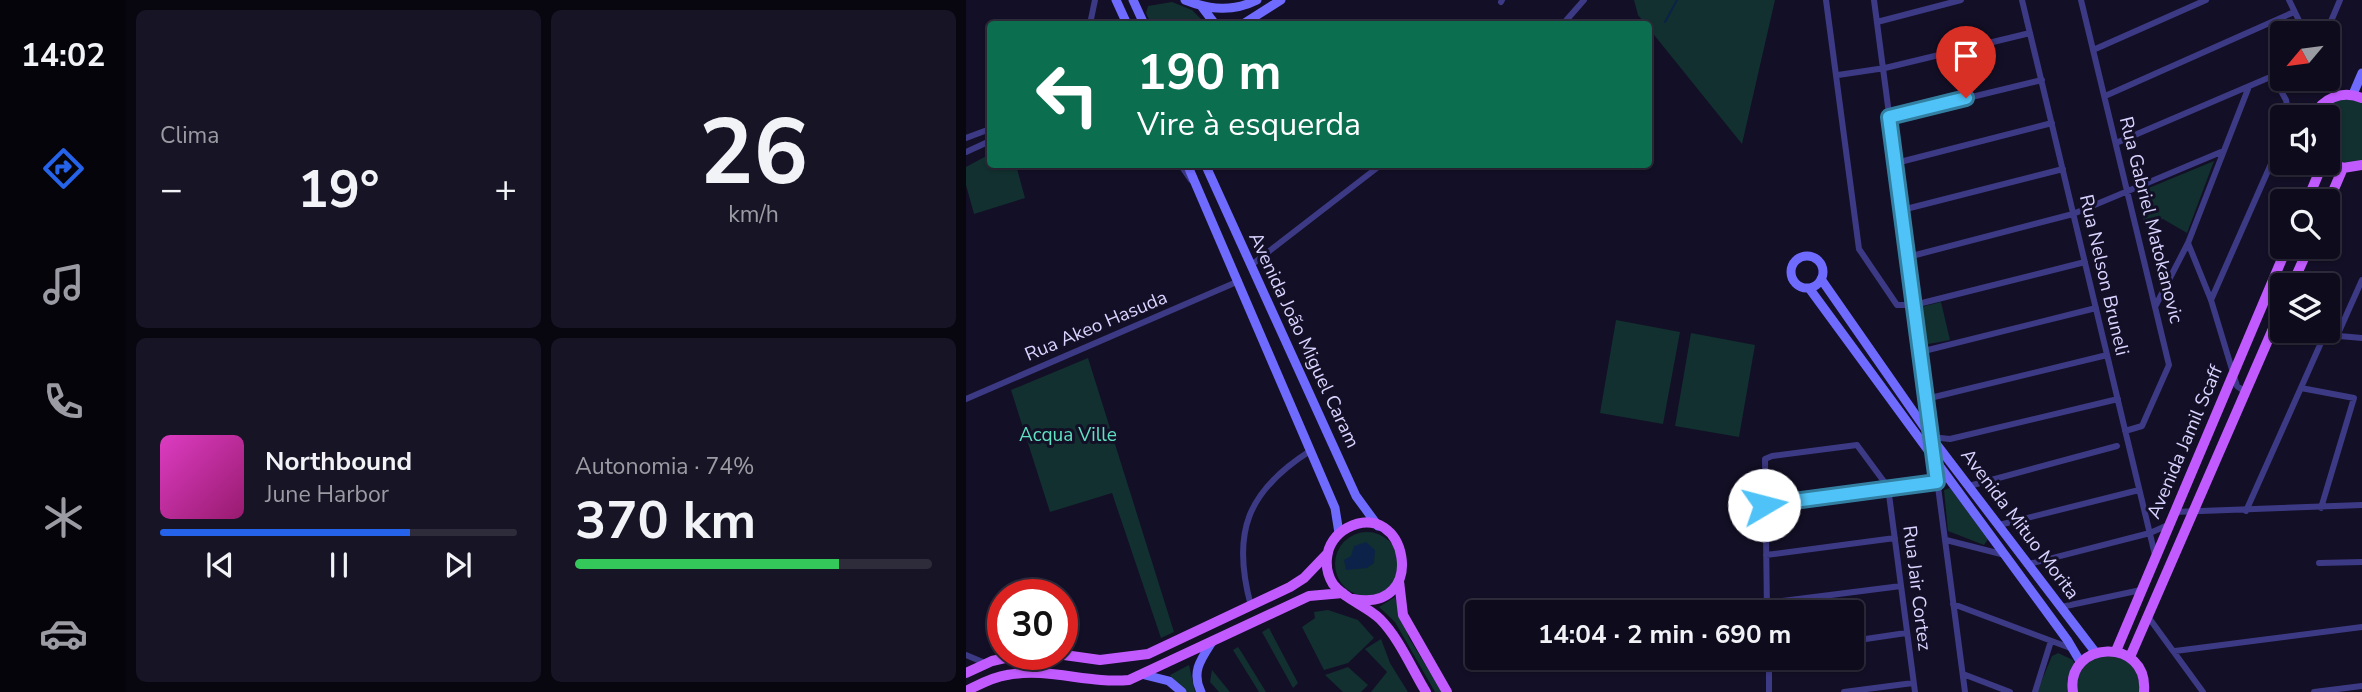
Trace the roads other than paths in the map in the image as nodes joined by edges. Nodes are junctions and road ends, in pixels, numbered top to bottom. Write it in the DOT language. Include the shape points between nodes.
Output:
graph roads {
  1 [pos="1096,0"];
  2 [pos="1116,0"];
  3 [pos="1133,0"];
  4 [pos="1185,0"];
  5 [pos="1257,0"];
  6 [pos="1281,0"];
  7 [pos="1584,0"];
  8 [pos="1826,0"];
  9 [pos="1874,0"];
  10 [pos="1922,0"];
  11 [pos="1961,0"];
  12 [pos="2022,0"];
  13 [pos="2206,0"];
  14 [pos="2289,0"];
  15 [pos="2340,0"];
  16 [pos="2083,1"];
  17 [pos="1200,6"];
  18 [pos="1925,10"];
  19 [pos="2294,12"];
  20 [pos="1091,21"];
  21 [pos="1126,21"];
  22 [pos="1143,21"];
  23 [pos="1212,21"];
  24 [pos="1248,21"];
  25 [pos="1566,21"];
  26 [pos="2299,21"];
  27 [pos="2331,21"];
  28 [pos="1877,22"];
  29 [pos="2030,33"];
  30 [pos="2094,50"];
  31 [pos="1885,68"];
  32 [pos="2362,73"];
  33 [pos="1838,75"];
  34 [pos="2270,78"];
  35 [pos="2042,80"];
  36 [pos="2248,89"];
  37 [pos="2336,91"];
  38 [pos="2338,95"];
  39 [pos="2105,96"];
  40 [pos="2358,96"];
  41 [pos="2322,105"];
  42 [pos="1889,117"];
  43 [pos="2052,123"];
  44 [pos="987,129"];
  45 [pos="966,138"];
  46 [pos="987,142"];
  47 [pos="2116,143"];
  48 [pos="966,152"];
  49 [pos="2221,152"];
  50 [pos="1896,163"];
  51 [pos="2362,165"];
  52 [pos="2270,166"];
  53 [pos="2340,167"];
  54 [pos="1183,168"];
  55 [pos="1189,168"];
  56 [pos="1207,168"];
  57 [pos="1377,168"];
  58 [pos="2343,168"];
  59 [pos="2063,169"];
  60 [pos="1213,184"];
  61 [pos="2334,189"];
  62 [pos="1198,190"];
  63 [pos="2128,191"];
  64 [pos="1902,210"];
  65 [pos="2073,214"];
  66 [pos="2188,243"];
  67 [pos="1908,257"];
  68 [pos="2282,259"];
  69 [pos="2085,262"];
  70 [pos="1250,266"];
  71 [pos="1821,279"];
  72 [pos="2362,280"];
  73 [pos="1239,281"];
  74 [pos="1809,288"];
  75 [pos="2211,300"];
  76 [pos="1914,305"];
  77 [pos="2156,305"];
  78 [pos="2096,308"];
  79 [pos="2340,329"];
  80 [pos="2340,336"];
  81 [pos="2270,337"];
  82 [pos="2362,338"];
  83 [pos="2321,343"];
  84 [pos="1920,352"];
  85 [pos="2107,355"];
  86 [pos="2234,373"];
  87 [pos="2301,388"];
  88 [pos="2245,391"];
  89 [pos="1926,398"];
  90 [pos="966,399"];
  91 [pos="2118,399"];
  92 [pos="2125,431"];
  93 [pos="1931,437"];
  94 [pos="2117,446"];
  95 [pos="1310,451"];
  96 [pos="1937,465"];
  97 [pos="1937,482"];
  98 [pos="1969,486"];
  99 [pos="1888,487"];
  100 [pos="2139,490"];
  101 [pos="1764,505"];
  102 [pos="2362,505"];
  103 [pos="2321,508"];
  104 [pos="2194,511"];
  105 [pos="2174,512"];
  106 [pos="2246,512"];
  107 [pos="1999,525"];
  108 [pos="2169,525"];
  109 [pos="1378,526"];
  110 [pos="2150,533"];
  111 [pos="1339,534"];
  112 [pos="1895,538"];
  113 [pos="1946,540"];
  114 [pos="1328,553"];
  115 [pos="1766,555"];
  116 [pos="2006,555"];
  117 [pos="2155,557"];
  118 [pos="2362,562"];
  119 [pos="2319,563"];
  120 [pos="2029,564"];
  121 [pos="1399,581"];
  122 [pos="1901,586"];
  123 [pos="2141,590"];
  124 [pos="1343,593"];
  125 [pos="1353,599"];
  126 [pos="1767,600"];
  127 [pos="1791,600"];
  128 [pos="1953,604"];
  129 [pos="1251,606"];
  130 [pos="2061,607"];
  131 [pos="2149,618"];
  132 [pos="2362,627"];
  133 [pos="1906,634"];
  134 [pos="1864,639"];
  135 [pos="2052,641"];
  136 [pos="1212,642"];
  137 [pos="2073,649"];
  138 [pos="2116,651"];
  139 [pos="2175,651"];
  140 [pos="2096,653"];
  141 [pos="966,656"];
  142 [pos="1078,657"];
  143 [pos="2130,657"];
  144 [pos="987,663"];
  145 [pos="2081,663"];
  146 [pos="967,669"];
  147 [pos="1769,670"];
  148 [pos="1963,674"];
  149 [pos="1145,675"];
  150 [pos="1913,683"];
  151 [pos="2357,689"];
  152 [pos="966,691"];
  153 [pos="1182,692"];
  154 [pos="1201,692"];
  155 [pos="1426,692"];
  156 [pos="1447,692"];
  157 [pos="1769,692"];
  158 [pos="1844,692"];
  159 [pos="1915,692"];
  160 [pos="1965,692"];
  161 [pos="2010,692"];
  162 [pos="2035,692"];
  163 [pos="2073,692"];
  164 [pos="2144,692"];
  165 [pos="2203,692"];
  166 [pos="2314,692"];
  1 -- 20 [label="street"];
  2 -- 21 [label="street"];
  3 -- 22 [label="street"];
  4 -- 17 [label="street"];
  5 -- 17 [label="street" via="1234,8"];
  6 -- 24 [label="street"];
  7 -- 25 [label="street"];
  8 -- 33 [label="street"];
  9 -- 28 [label="street"];
  10 -- 18 [label="street"];
  11 -- 18 [label="street"];
  12 -- 29 [label="street, Rua Nelson Bruneli"];
  13 -- 30 [label="street"];
  14 -- 19 [label="street"];
  15 -- 27 [label="street"];
  16 -- 30 [label="street, Rua Gabriel Matokanovic"];
  17 -- 23 [label="street"];
  18 -- 28 [label="street"];
  19 -- 26 [label="street"];
  19 -- 39 [label="street"];
  28 -- 31 [label="street"];
  29 -- 31 [label="street"];
  29 -- 35 [label="street, Rua Nelson Bruneli"];
  30 -- 39 [label="street, Rua Gabriel Matokanovic"];
  31 -- 33 [label="street"];
  31 -- 42 [label="street"];
  32 -- 40 [label="street"];
  33 -- 76 [label="street" via="1859,249 1897,304"];
  34 -- 36 [label="street"];
  35 -- 42 [label="street"];
  35 -- 43 [label="street, Rua Nelson Bruneli"];
  36 -- 47 [label="street"];
  36 -- 49 [label="street"];
  37 -- 38 [label="street"];
  38 -- 40 [label="main road"];
  38 -- 41 [label="main road"];
  39 -- 47 [label="street, Rua Gabriel Matokanovic"];
  42 -- 50 [label="street"];
  43 -- 50 [label="street"];
  43 -- 59 [label="street, Rua Nelson Bruneli"];
  44 -- 45 [label="street"];
  46 -- 48 [label="street"];
  47 -- 63 [label="street, Rua Gabriel Matokanovic"];
  49 -- 63 [label="street"];
  49 -- 66 [label="street"];
  50 -- 64 [label="street"];
  51 -- 58 [label="main road"];
  52 -- 75 [label="street"];
  53 -- 58 [label="main road"];
  54 -- 62 [label="street"];
  55 -- 62 [label="street, Avenida João Miguel Caram"];
  56 -- 60 [label="street, Avenida João Miguel Caram"];
  57 -- 70 [label="street"];
  58 -- 61 [label="main road"];
  59 -- 64 [label="street"];
  59 -- 65 [label="street, Rua Nelson Bruneli"];
  60 -- 62 [label="street"];
  60 -- 70 [label="street, Avenida João Miguel Caram"];
  62 -- 73 [label="street, Avenida João Miguel Caram"];
  63 -- 65 [label="street"];
  63 -- 77 [label="street, Rua Gabriel Matokanovic"];
  64 -- 67 [label="street"];
  65 -- 67 [label="street"];
  65 -- 69 [label="street, Rua Nelson Bruneli"];
  66 -- 75 [label="street"];
  66 -- 77 [label="street"];
  67 -- 76 [label="street"];
  68 -- 86 [label="main road, Avenida Jamil Scaff"];
  69 -- 76 [label="street"];
  69 -- 78 [label="street, Rua Nelson Bruneli"];
  70 -- 109 [label="street, Avenida João Miguel Caram" via="1356,496"];
  71 -- 74 [label="street"];
  71 -- 74 [label="street" via="1819,262 1811,257 1798,259 1791,275 1795,283"];
  71 -- 93 [label="street, Avenida Mituo Morita"];
  72 -- 79 [label="street"];
  73 -- 90 [label="street, Rua Akeo Hasuda"];
  73 -- 95 [label="street, Avenida João Miguel Caram"];
  74 -- 96 [label="street, Avenida Mituo Morita"];
  75 -- 86 [label="street"];
  76 -- 84 [label="street"];
  77 -- 92 [label="street, Rua Gabriel Matokanovic" via="2169,365 2142,426"];
  78 -- 84 [label="street"];
  78 -- 85 [label="street, Rua Nelson Bruneli"];
  80 -- 82 [label="street"];
  81 -- 88 [label="main road, Avenida Jamil Scaff"];
  83 -- 87 [label="street"];
  84 -- 89 [label="street"];
  85 -- 89 [label="street"];
  85 -- 91 [label="street, Rua Nelson Bruneli"];
  86 -- 88 [label="street" via="2237,386"];
  86 -- 105 [label="main road, Avenida Jamil Scaff"];
  87 -- 103 [label="street" via="2354,398"];
  87 -- 106 [label="street"];
  88 -- 104 [label="main road, Avenida Jamil Scaff"];
  89 -- 93 [label="street"];
  91 -- 92 [label="street, Rua Nelson Bruneli"];
  91 -- 93 [label="street" via="1950,439"];
  92 -- 100 [label="street, Rua Nelson Bruneli"];
  93 -- 96 [label="street"];
  93 -- 98 [label="street, Avenida Mituo Morita"];
  94 -- 98 [label="street"];
  95 -- 111 [label="street, Avenida João Miguel Caram" via="1335,508"];
  95 -- 129 [label="street" via="1272,479 1251,509 1242,543"];
  96 -- 97 [label="street"];
  96 -- 116 [label="street, Avenida Mituo Morita"];
  97 -- 99 [label="street"];
  97 -- 113 [label="street"];
  98 -- 107 [label="street, Avenida Mituo Morita"];
  99 -- 101 [label="street"];
  99 -- 101 [label="street" via="1857,444 1766,458"];
  99 -- 112 [label="street, Rua Jair Cortez"];
  100 -- 107 [label="street"];
  100 -- 110 [label="street, Rua Nelson Bruneli"];
  101 -- 115 [label="street"];
  102 -- 103 [label="street"];
  103 -- 106 [label="street"];
  104 -- 105 [label="street"];
  104 -- 106 [label="street"];
  104 -- 131 [label="main road, Avenida Jamil Scaff"];
  105 -- 108 [label="main road, Avenida Jamil Scaff"];
  107 -- 120 [label="street, Avenida Mituo Morita"];
  108 -- 110 [label="street"];
  108 -- 117 [label="main road, Avenida Jamil Scaff"];
  109 -- 111 [label="main road" via="1353,525"];
  109 -- 121 [label="main road" via="1388,531 1401,549 1404,560"];
  110 -- 117 [label="street, Rua Nelson Bruneli"];
  110 -- 120 [label="street"];
  111 -- 114 [label="main road"];
  112 -- 115 [label="street"];
  112 -- 122 [label="street, Rua Jair Cortez"];
  113 -- 116 [label="street"];
  113 -- 128 [label="street"];
  114 -- 124 [label="main road" via="1330,578"];
  114 -- 129 [label="main road" via="1304,578"];
  115 -- 126 [label="street"];
  116 -- 137 [label="street, Avenida Mituo Morita"];
  117 -- 123 [label="main road, Avenida Jamil Scaff"];
  118 -- 119 [label="street"];
  120 -- 130 [label="street, Avenida Mituo Morita"];
  121 -- 125 [label="main road" via="1379,598"];
  121 -- 156 [label="main road" via="1403,615"];
  122 -- 127 [label="street"];
  122 -- 133 [label="street, Rua Jair Cortez"];
  123 -- 130 [label="street"];
  123 -- 138 [label="main road, Avenida Jamil Scaff"];
  124 -- 125 [label="main road"];
  124 -- 136 [label="main road" via="1309,596"];
  125 -- 155 [label="main road" via="1383,622"];
  128 -- 135 [label="street"];
  128 -- 148 [label="street"];
  129 -- 142 [label="main road" via="1142,656"];
  130 -- 140 [label="street, Avenida Mituo Morita"];
  131 -- 139 [label="street"];
  131 -- 143 [label="main road, Avenida Jamil Scaff"];
  132 -- 139 [label="street"];
  133 -- 134 [label="street"];
  133 -- 150 [label="street, Rua Jair Cortez"];
  135 -- 137 [label="street"];
  135 -- 162 [label="street"];
  136 -- 149 [label="main road"];
  136 -- 154 [label="street" via="1198,664"];
  137 -- 145 [label="street, Avenida Mituo Morita"];
  138 -- 140 [label="main road"];
  138 -- 143 [label="main road"];
  139 -- 165 [label="street"];
  140 -- 145 [label="main road"];
  141 -- 144 [label="street"];
  143 -- 164 [label="main road" via="2144,677"];
  144 -- 146 [label="main road"];
  145 -- 163 [label="main road"];
  147 -- 157 [label="street"];
  148 -- 160 [label="street"];
  148 -- 161 [label="street"];
  149 -- 152 [label="main road" via="1107,682 1020,673 993,678"];
  149 -- 153 [label="street" via="1169,681"];
  150 -- 158 [label="street"];
  150 -- 159 [label="street, Rua Jair Cortez"];
  151 -- 166 [label="street"];
}
